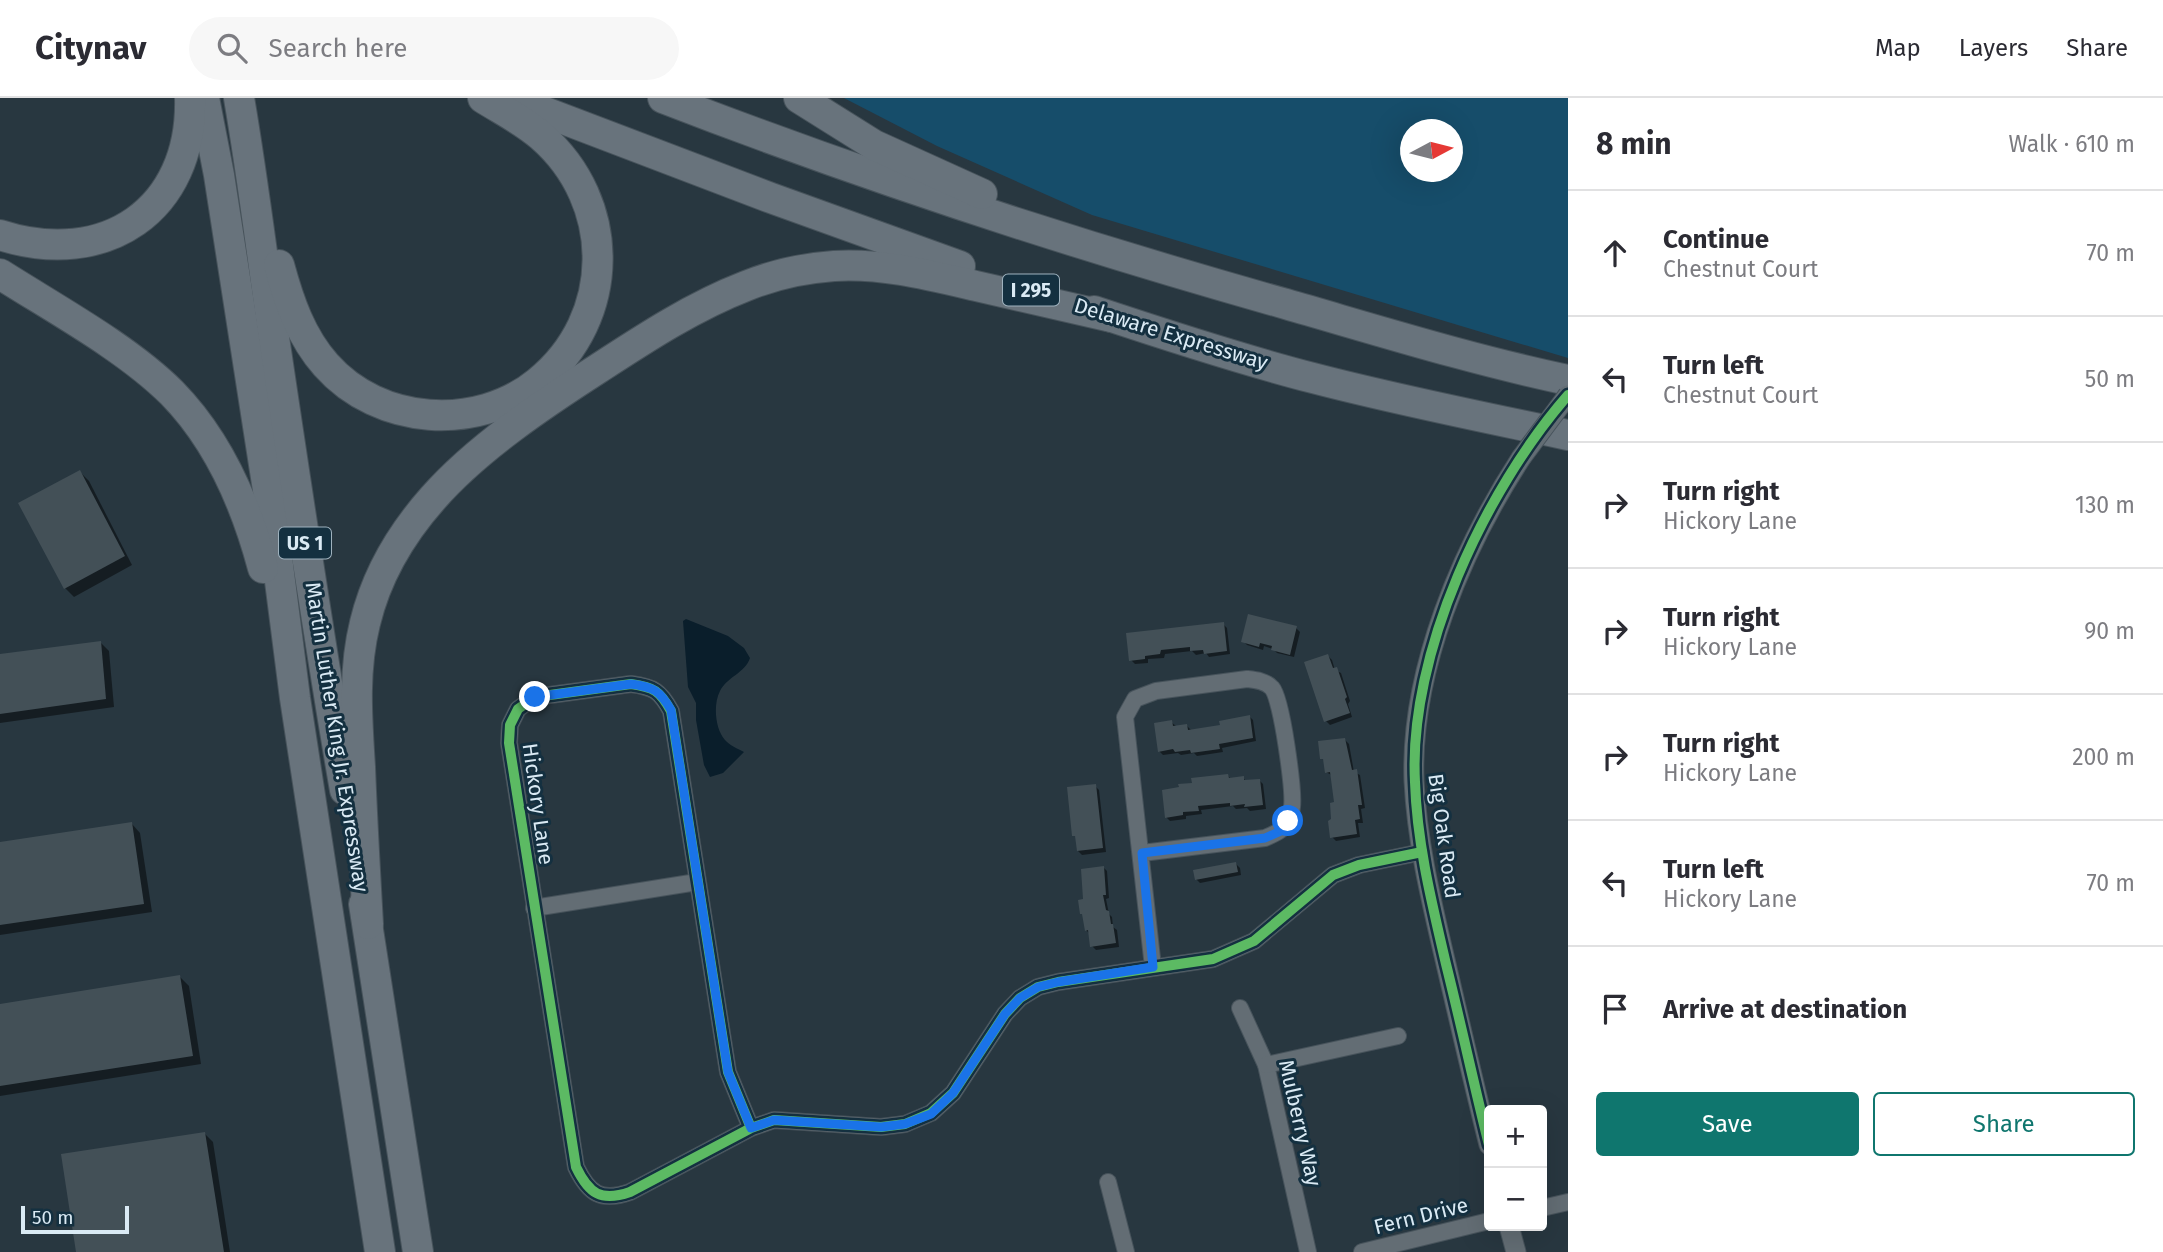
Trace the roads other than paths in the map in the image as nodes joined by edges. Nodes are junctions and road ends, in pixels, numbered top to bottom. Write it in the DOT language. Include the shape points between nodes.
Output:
graph roads {
  1 [pos="190,98"];
  2 [pos="204,98"];
  3 [pos="239,98"];
  4 [pos="483,98"];
  5 [pos="508,98"];
  6 [pos="663,98"];
  7 [pos="799,98"];
  8 [pos="250,160"];
  9 [pos="0,235"];
  10 [pos="1130,258"];
  11 [pos="0,274"];
  12 [pos="1111,317"];
  13 [pos="1568,380"];
  14 [pos="1568,395"];
  15 [pos="1568,435"];
  16 [pos="295,698"];
  17 [pos="1422,852"];
  18 [pos="1142,853"];
  19 [pos="697,883"];
  20 [pos="534,908"];
  21 [pos="368,924"];
  22 [pos="1153,967"];
  23 [pos="1240,1008"];
  24 [pos="1398,1036"];
  25 [pos="1266,1065"];
  26 [pos="1484,1124"];
  27 [pos="751,1128"];
  28 [pos="1108,1182"];
  29 [pos="1568,1202"];
  30 [pos="1547,1207"];
  31 [pos="1484,1222"];
  32 [pos="1510,1231"];
  33 [pos="380,1252"];
  34 [pos="418,1252"];
  35 [pos="1126,1252"];
  36 [pos="1308,1252"];
  37 [pos="1362,1252"];
  38 [pos="1516,1252"];
  1 -- 9 [label="highway" via="187,141 176,173 158,202 136,222 98,240 69,245"];
  2 -- 16 [label="highway, Martin Luther King Jr. Expressway / US 1" via="259,435"];
  3 -- 8 [label="highway, Martin Luther King Jr. Expressway / US 1"];
  4 -- 8 [label="highway" via="541,135 564,160 594,219 598,263 584,320 561,360 523,393 476,412 442,416 392,408 363,395 326,365 306,338 291,304"];
  5 -- 12 [label="highway, Delaware Expressway / I 295" via="771,198"];
  6 -- 10 [label="highway" via="955,204"];
  7 -- 10 [label="highway" via="898,157"];
  8 -- 21 [label="highway, Martin Luther King Jr. Expressway / US 1" via="329,701"];
  10 -- 13 [label="highway"];
  11 -- 16 [label="highway" via="153,377 186,409 214,447 258,547"];
  12 -- 15 [label="highway, Delaware Expressway / I 295" via="1312,378"];
  12 -- 21 [label="highway" via="893,269 841,266 788,273 728,293 663,328 542,406 490,447 447,483 403,537 380,579 364,625 356,702"];
  14 -- 17 [label="street, Big Oak Road, bridge" via="1492,506 1459,573 1438,630 1419,708 1415,749"];
  16 -- 33 [label="highway, Martin Luther King Jr. Expressway / US 1"];
  17 -- 22 [label="street, Hickory Lane" via="1333,875 1254,941 1213,959"];
  17 -- 26 [label="street, Big Oak Road"];
  18 -- 18 [label="street" via="1125,717 1135,699 1156,691 1247,679 1272,687 1282,717 1292,796 1288,821 1281,831 1265,838"];
  18 -- 22 [label="street"];
  19 -- 20 [label="street"];
  19 -- 20 [label="street, Hickory Lane" via="671,710 662,695 631,684 535,697 518,709 510,725 509,743"];
  19 -- 27 [label="street, Hickory Lane" via="728,1072"];
  20 -- 27 [label="street, Hickory Lane" via="576,1167 583,1182 598,1195 622,1195"];
  21 -- 34 [label="highway, Martin Luther King Jr. Expressway / US 1"];
  22 -- 27 [label="street, Hickory Lane" via="1058,982 1020,998 953,1093 931,1114 881,1127 774,1120"];
  23 -- 25 [label="street, Mulberry Way"];
  24 -- 25 [label="street"];
  25 -- 36 [label="street, Mulberry Way"];
  28 -- 35 [label="street"];
  29 -- 30 [label="street"];
  31 -- 37 [label="street, Fern Drive"];
  32 -- 38 [label="street"];
}
